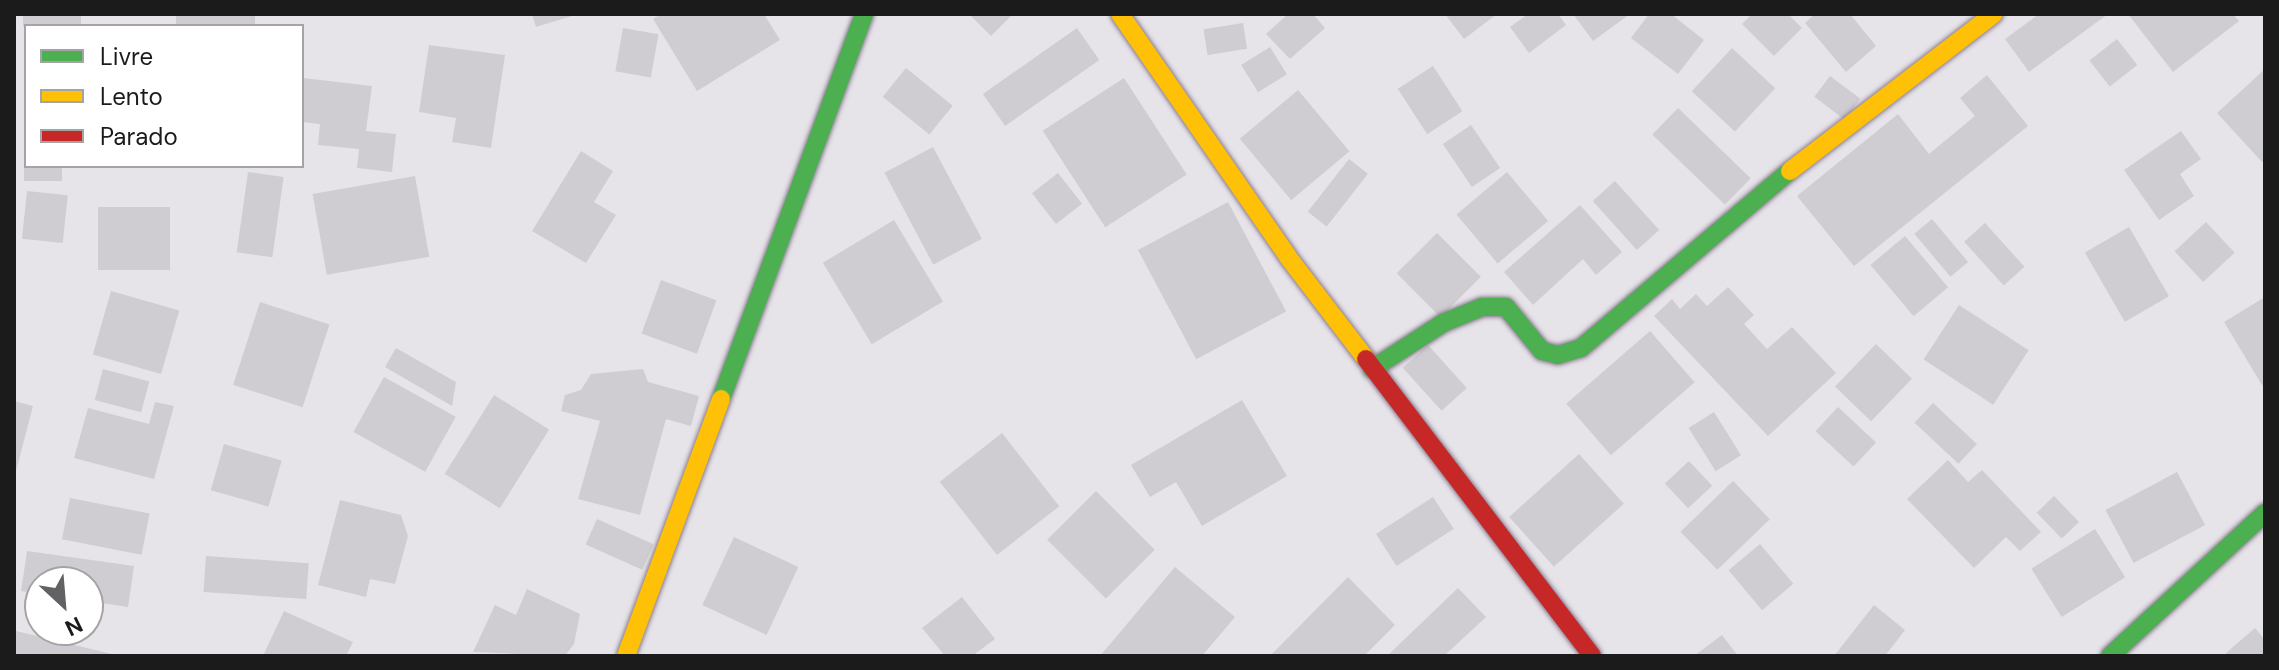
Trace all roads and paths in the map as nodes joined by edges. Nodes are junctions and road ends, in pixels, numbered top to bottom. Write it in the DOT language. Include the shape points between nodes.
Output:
graph roads {
  1 [pos="864,14"];
  2 [pos="1120,14"];
  3 [pos="1994,14"];
  4 [pos="1372,369"];
  5 [pos="2265,513"];
  6 [pos="626,656"];
  7 [pos="1592,656"];
  8 [pos="2110,656"];
  1 -- 6 [label="street"];
  2 -- 4 [label="street"];
  3 -- 4 [label="street" via="1797,165 1581,348 1558,355 1542,351 1506,307 1482,307 1443,323"];
  4 -- 7 [label="street"];
  5 -- 8 [label="street"];
}
